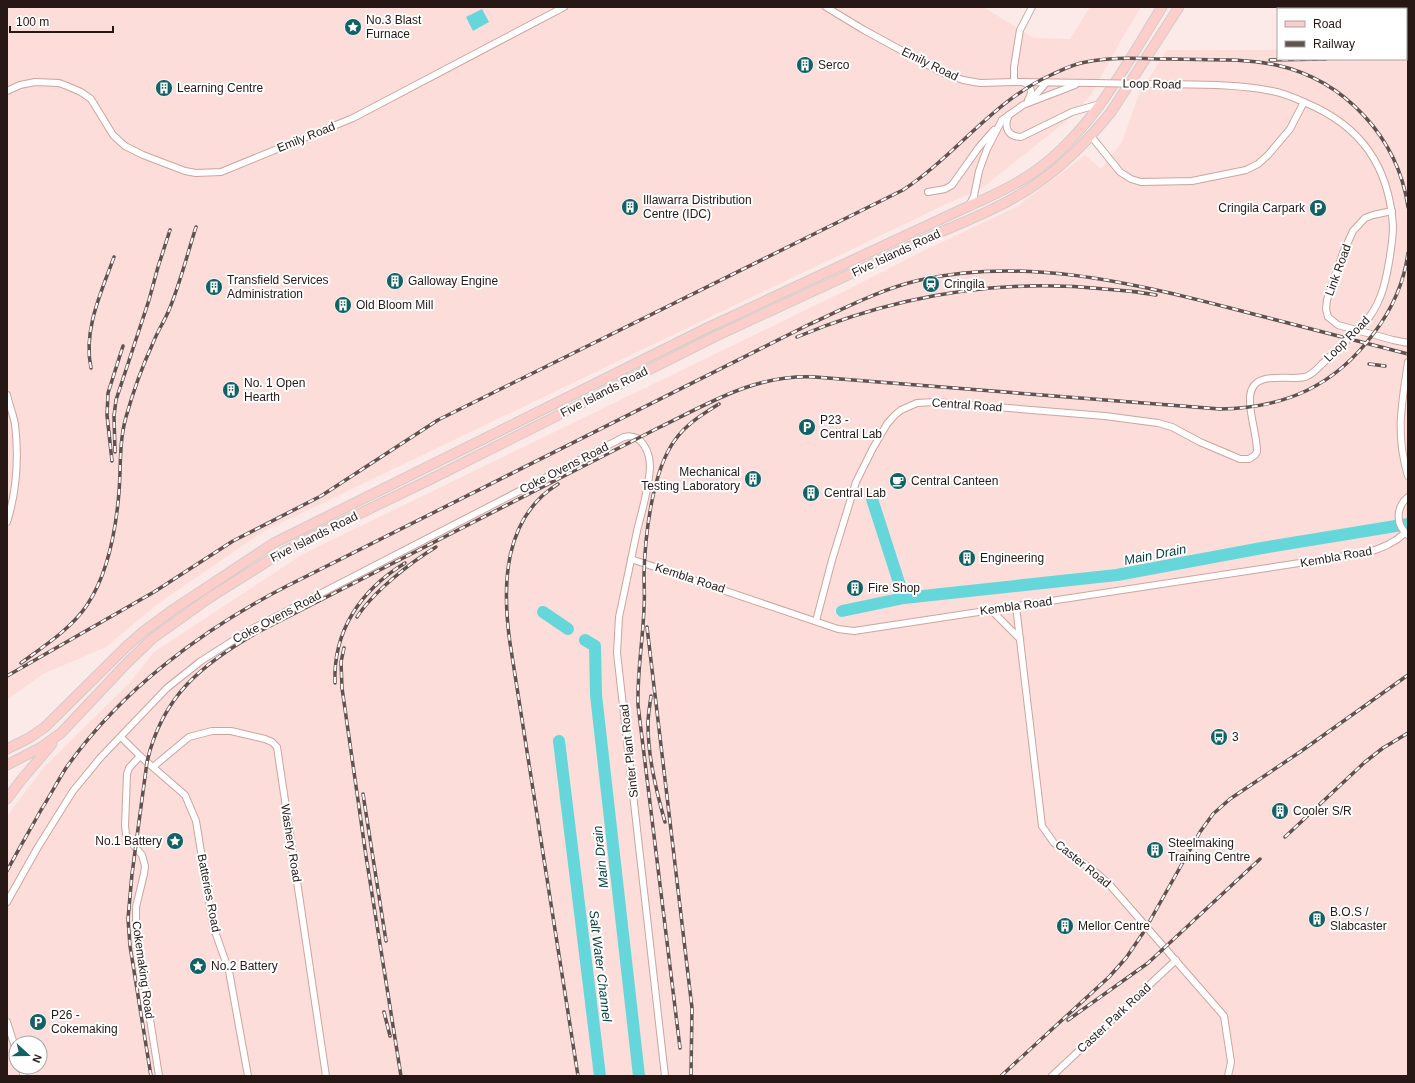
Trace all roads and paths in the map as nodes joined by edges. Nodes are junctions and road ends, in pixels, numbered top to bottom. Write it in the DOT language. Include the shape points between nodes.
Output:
graph roads {
  1 [pos="564,7"];
  2 [pos="826,7"];
  3 [pos="1032,7"];
  4 [pos="1162,7"];
  5 [pos="1180,7"];
  6 [pos="1014,82"];
  7 [pos="1023,82"];
  8 [pos="1046,82"];
  9 [pos="1079,84"];
  10 [pos="7,91"];
  11 [pos="1304,102"];
  12 [pos="1025,104"];
  13 [pos="1101,104"];
  14 [pos="1009,114"];
  15 [pos="1002,120"];
  16 [pos="1091,136"];
  17 [pos="992,140"];
  18 [pos="971,158"];
  19 [pos="928,192"];
  20 [pos="970,206"];
  21 [pos="1392,211"];
  22 [pos="1408,343"];
  23 [pos="1408,362"];
  24 [pos="7,394"];
  25 [pos="632,436"];
  26 [pos="1255,455"];
  27 [pos="1408,476"];
  28 [pos="1408,497"];
  29 [pos="7,522"];
  30 [pos="1407,534"];
  31 [pos="631,559"];
  32 [pos="1016,606"];
  33 [pos="991,610"];
  34 [pos="816,620"];
  35 [pos="1020,639"];
  36 [pos="66,728"];
  37 [pos="121,737"];
  38 [pos="7,749"];
  39 [pos="140,756"];
  40 [pos="7,765"];
  41 [pos="153,767"];
  42 [pos="7,799"];
  43 [pos="7,902"];
  44 [pos="1176,960"];
  45 [pos="7,1022"];
  46 [pos="11,1035"];
  47 [pos="159,1076"];
  48 [pos="248,1076"];
  49 [pos="326,1076"];
  50 [pos="665,1076"];
  51 [pos="1052,1076"];
  52 [pos="1228,1076"];
  1 -- 10 [label="street, Emily Road" via="353,118 221,172 185,171 125,146 113,135 91,99 58,83 35,82"];
  2 -- 6 [label="street, Emily Road" via="947,75 974,83"];
  3 -- 6 [label="street" via="1020,30"];
  4 -- 13 [label="main road, Five Islands Road"];
  5 -- 16 [label="main road, Five Islands Road" via="1111,112"];
  6 -- 7 [label="street, Emily Road"];
  7 -- 8 [label="street, Emily Road"];
  7 -- 12 [label="street" via="1031,90 1031,96"];
  8 -- 9 [label="street, Loop Road"];
  8 -- 12 [label="street"];
  9 -- 11 [label="street, Loop Road, bridge" via="1222,86 1273,91"];
  9 -- 12 [label="street, Loop Road"];
  11 -- 16 [label="street" via="1290,129 1258,164 1246,170 1192,181 1140,182 1131,179 1120,172"];
  11 -- 21 [label="street, Loop Road" via="1344,123 1368,149 1383,178"];
  12 -- 14 [label="street, Loop Road"];
  13 -- 14 [label="street" via="1072,112 1021,137 1013,136 1007,131"];
  13 -- 20 [label="main road, Five Islands Road" via="1063,147 1034,172 1012,186"];
  14 -- 15 [label="street, Loop Road"];
  15 -- 17 [label="street, Loop Road"];
  15 -- 18 [label="street"];
  16 -- 36 [label="main road, Five Islands Road" via="1038,183 979,216 716,336 271,559 209,598 153,638"];
  17 -- 18 [label="street"];
  17 -- 20 [label="street, Loop Road" via="978,175"];
  18 -- 19 [label="street" via="950,187"];
  20 -- 38 [label="main road, Five Islands Road" via="707,328 274,543 154,624 128,645 45,727"];
  21 -- 22 [label="street, Link Road" via="1365,218 1353,231 1326,309 1328,317 1338,325"];
  21 -- 26 [label="street, Loop Road, bridge" via="1392,244 1386,281 1379,302 1363,325 1315,371 1306,376 1265,378 1254,386 1250,399 1257,449"];
  23 -- 27 [label="street" via="1400,429 1401,447"];
  24 -- 29 [label="street" via="17,454 16,485"];
  25 -- 31 [label="street, Sinter Plant Road" via="638,438 645,447 650,468"];
  25 -- 37 [label="street, Coke Ovens Road" via="624,437 248,631 201,661 167,688"];
  26 -- 34 [label="street, Central Road" via="1249,459 1240,459 1158,423 1105,416 935,402 909,406 887,424 856,482"];
  28 -- 30 [label="street" via="1401,505 1398,519"];
  30 -- 32 [label="street, Kembla Road" via="1385,547 1365,553"];
  31 -- 34 [label="street, Kembla Road"];
  31 -- 50 [label="street, Sinter Plant Road" via="620,616 618,653"];
  32 -- 33 [label="street, Kembla Road"];
  32 -- 35 [label="street, Caster Road"];
  33 -- 34 [label="street, Kembla Road" via="854,631 838,629"];
  33 -- 35 [label="street"];
  35 -- 44 [label="street, Caster Road" via="1042,826 1054,843 1109,884"];
  36 -- 40 [label="main road, Five Islands Road" via="46,744"];
  36 -- 42 [label="main road"];
  37 -- 39 [label="street, Batteries Road"];
  37 -- 43 [label="street, Coke Ovens Road" via="73,791"];
  39 -- 41 [label="street, Batteries Road"];
  39 -- 47 [label="street, Cokemaking Road" via="127,774 125,826 128,837 140,852 145,866 136,907 136,928"];
  41 -- 48 [label="street, Batteries Road" via="185,795 196,821 213,926 229,971"];
  41 -- 49 [label="street, Washery Road" via="189,738 212,731 231,731 265,739 277,747"];
  44 -- 51 [label="street, Caster Park Road"];
  44 -- 52 [label="street, Caster Road" via="1224,1016 1231,1062"];
  45 -- 46 [label="street"];
}
